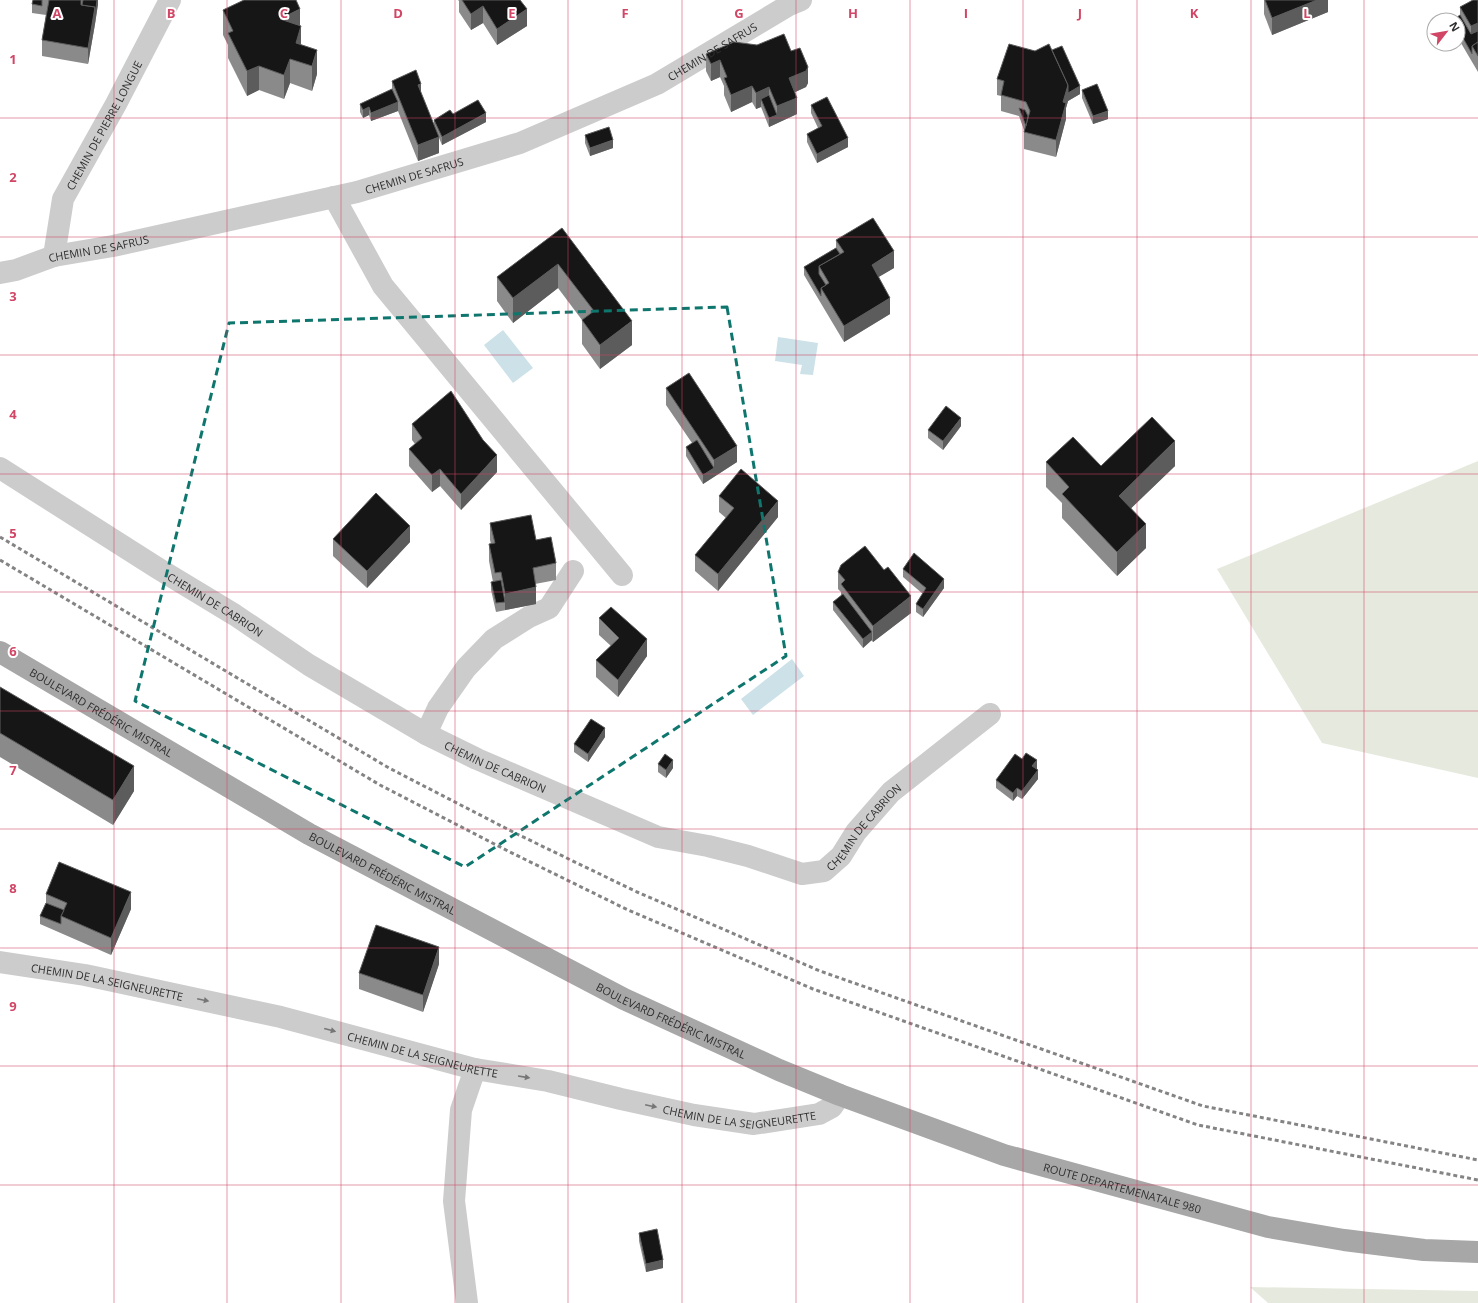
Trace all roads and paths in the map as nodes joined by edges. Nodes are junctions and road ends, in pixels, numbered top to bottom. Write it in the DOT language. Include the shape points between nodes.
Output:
graph roads {
  1 [pos="170,0"];
  2 [pos="801,0"];
  3 [pos="334,196"];
  4 [pos="54,256"];
  5 [pos="0,273"];
  6 [pos="0,468"];
  7 [pos="573,571"];
  8 [pos="622,575"];
  9 [pos="0,652"];
  10 [pos="990,714"];
  11 [pos="426,734"];
  12 [pos="0,962"];
  13 [pos="475,1069"];
  14 [pos="779,1070"];
  15 [pos="840,1096"];
  16 [pos="1478,1252"];
  17 [pos="467,1303"];
  1 -- 4 [label="street, CHEMIN DE PIERRE LONGUE" via="63,199"];
  2 -- 3 [label="street, CHEMIN DE SAFRUS" via="657,84 520,143 357,192"];
  3 -- 4 [label="street, CHEMIN DE SAFRUS" via="112,246"];
  3 -- 8 [label="street" via="383,286"];
  4 -- 5 [label="street, CHEMIN DE SAFRUS"];
  6 -- 11 [label="street, CHEMIN DE CABRION" via="235,615 309,665"];
  7 -- 11 [label="street" via="550,608 494,639 466,668 438,708"];
  9 -- 14 [label="main road, BOULEVARD FRÉDÉRIC MISTRAL" via="309,834 624,1000"];
  10 -- 11 [label="street, CHEMIN DE CABRION" via="891,792 856,832 842,856 824,871 802,874 748,856 658,837 476,759"];
  12 -- 13 [label="street, CHEMIN DE LA SEIGNEURETTE, one-way" via="85,974 281,1017"];
  13 -- 15 [label="street, CHEMIN DE LA SEIGNEURETTE, one-way" via="548,1081 621,1100 754,1124 819,1114 832,1107"];
  13 -- 17 [label="street" via="461,1110 454,1201"];
  14 -- 15 [label="main road, ROUTE DEPARTEMENATALE 980"];
  15 -- 16 [label="main road, ROUTE DEPARTEMENATALE 980" via="1004,1155 1268,1227 1424,1250"];
}
